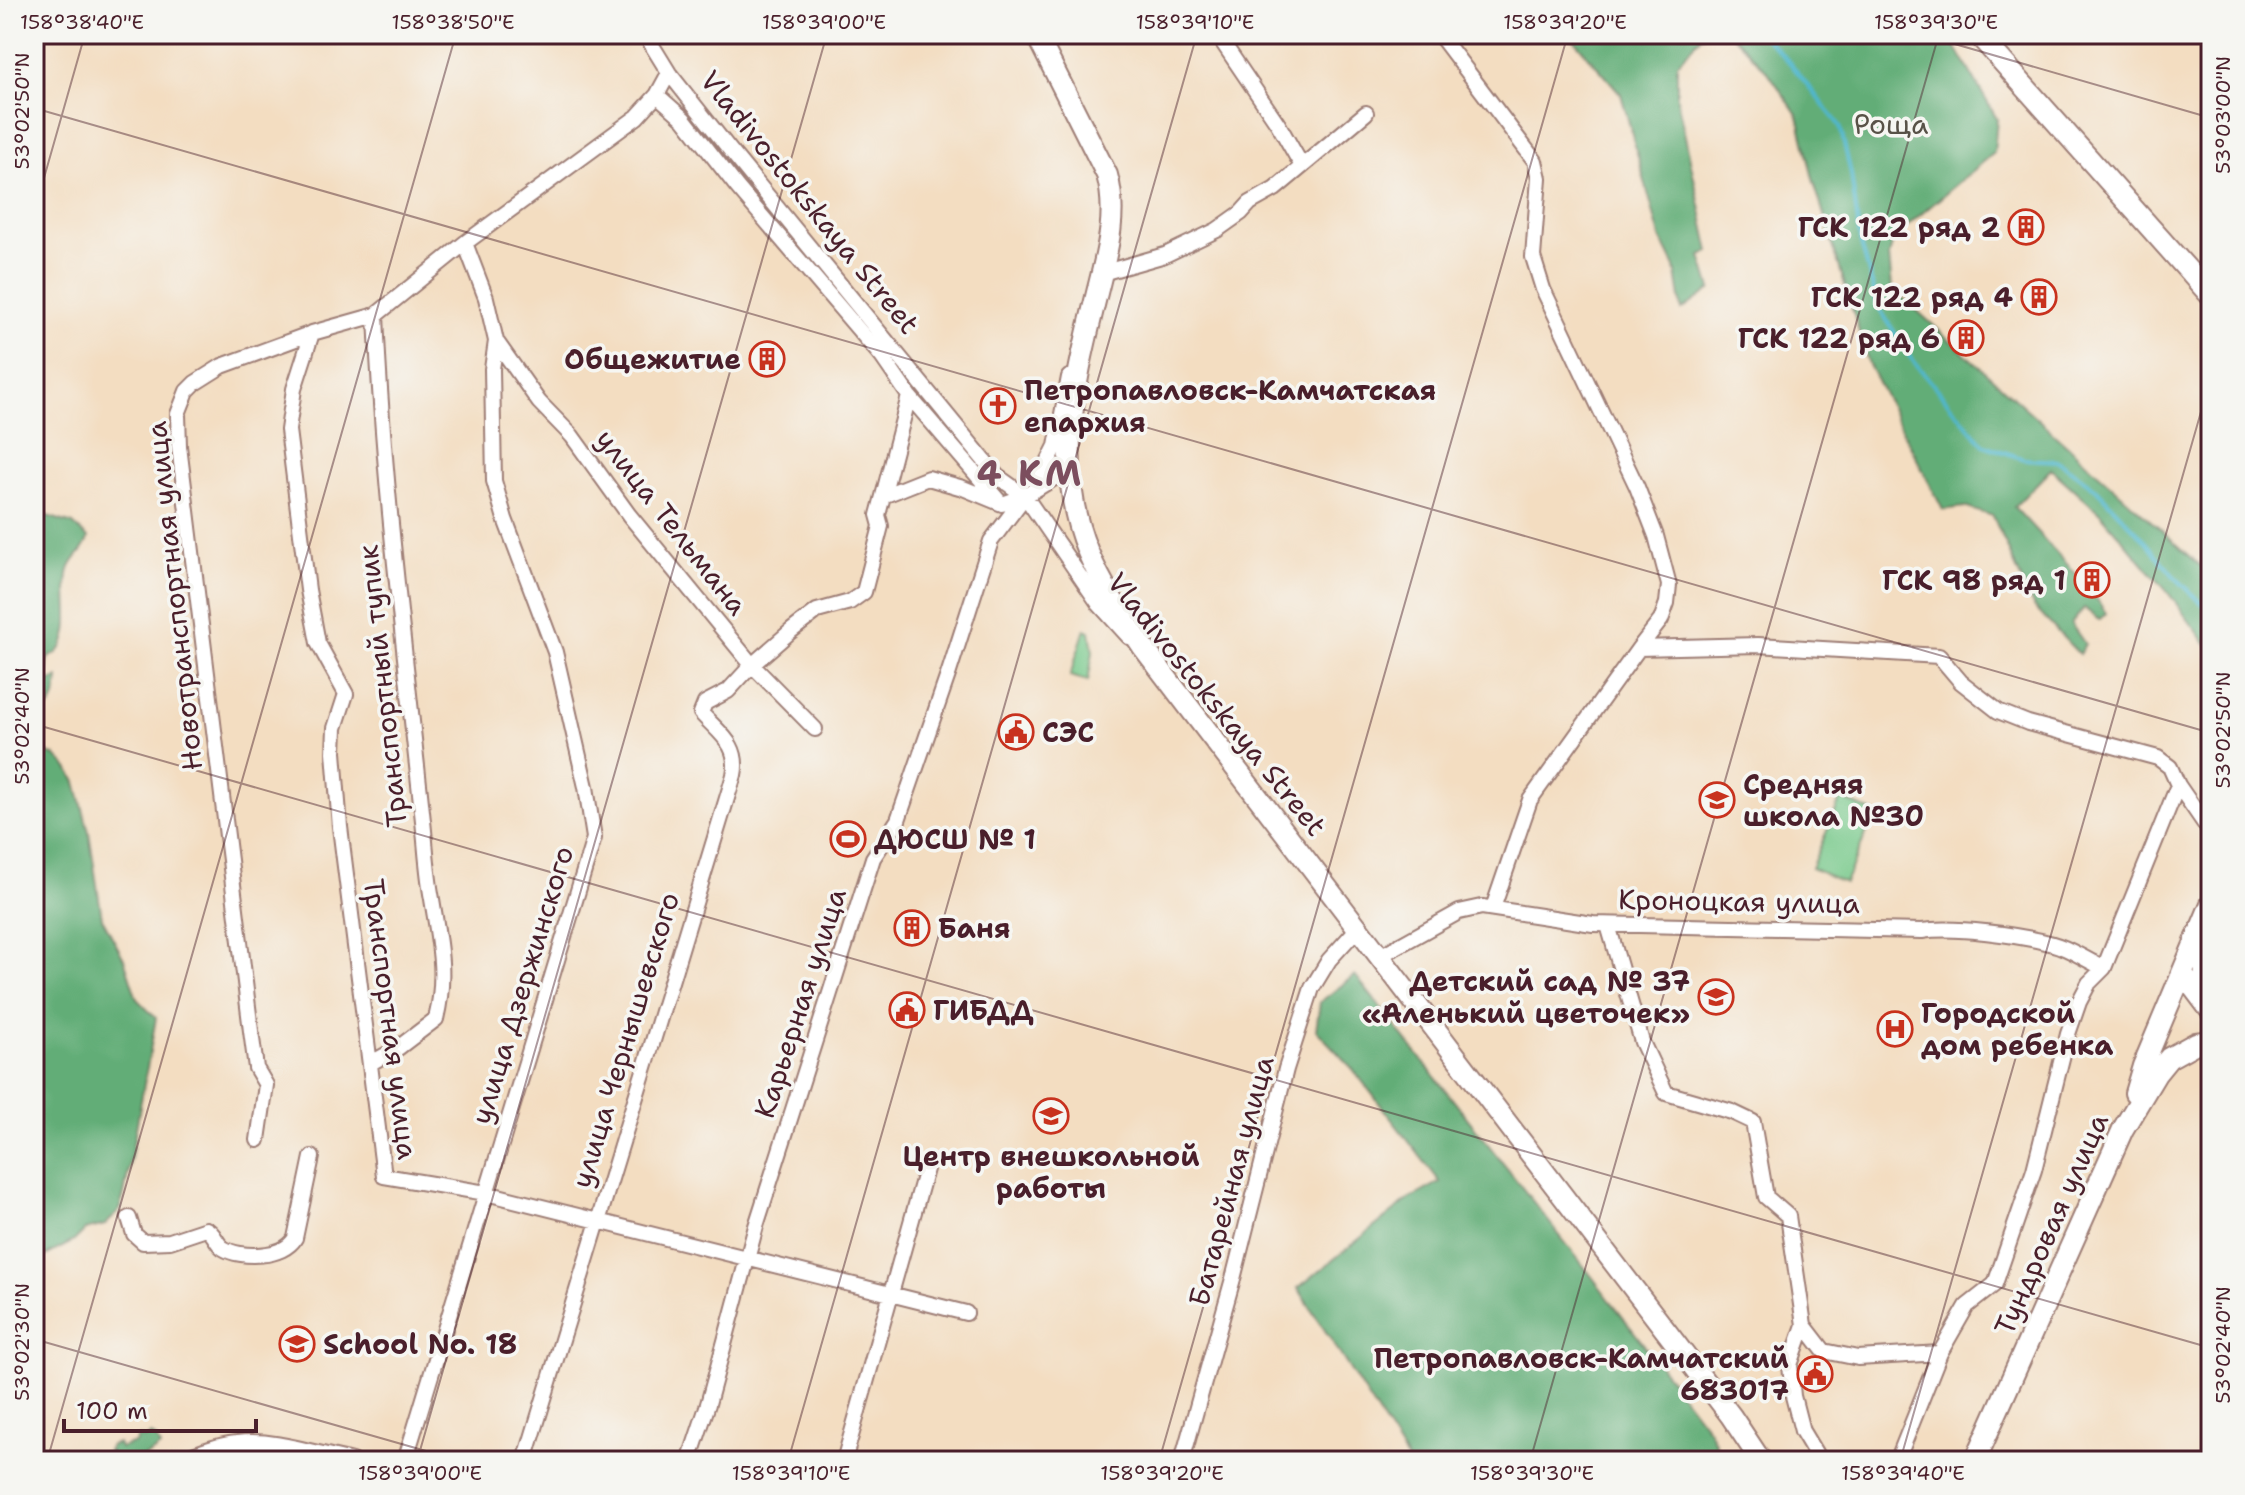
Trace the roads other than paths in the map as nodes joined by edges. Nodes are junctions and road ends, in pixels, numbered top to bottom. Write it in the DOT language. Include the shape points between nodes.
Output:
graph roads {
  1 [pos="645,34"];
  2 [pos="1036,34"];
  3 [pos="1217,34"];
  4 [pos="1439,34"];
  5 [pos="1978,34"];
  6 [pos="669,73"];
  7 [pos="657,95"];
  8 [pos="1366,113"];
  9 [pos="1302,166"];
  10 [pos="465,243"];
  11 [pos="1102,273"];
  12 [pos="2211,296"];
  13 [pos="376,315"];
  14 [pos="312,333"];
  15 [pos="496,341"];
  16 [pos="1085,344"];
  17 [pos="909,396"];
  18 [pos="1069,469"];
  19 [pos="1030,493"];
  20 [pos="883,496"];
  21 [pos="1002,504"];
  22 [pos="1143,647"];
  23 [pos="1639,648"];
  24 [pos="752,665"];
  25 [pos="815,729"];
  26 [pos="2178,785"];
  27 [pos="2211,833"];
  28 [pos="1493,908"];
  29 [pos="2208,913"];
  30 [pos="1608,925"];
  31 [pos="1358,928"];
  32 [pos="1380,956"];
  33 [pos="2104,968"];
  34 [pos="2183,974"];
  35 [pos="2211,995"];
  36 [pos="2211,1011"];
  37 [pos="2211,1041"];
  38 [pos="371,1063"];
  39 [pos="2123,1129"];
  40 [pos="258,1140"];
  41 [pos="312,1157"];
  42 [pos="926,1169"];
  43 [pos="486,1193"];
  44 [pos="129,1218"];
  45 [pos="597,1221"];
  46 [pos="746,1259"];
  47 [pos="892,1296"];
  48 [pos="966,1313"];
  49 [pos="1804,1325"];
  50 [pos="1940,1353"];
  51 [pos="177,1461"];
  52 [pos="353,1461"];
  53 [pos="405,1461"];
  54 [pos="525,1461"];
  55 [pos="689,1461"];
  56 [pos="844,1461"];
  57 [pos="1182,1461"];
  58 [pos="1761,1461"];
  59 [pos="1820,1461"];
  60 [pos="1897,1461"];
  61 [pos="1975,1461"];
  1 -- 6 [label="street, Vladivostokskaya Street"];
  2 -- 11 [label="main road" via="1107,175 1112,222"];
  3 -- 9 [label="street"];
  4 -- 23 [label="street" via="1535,161 1539,178 1533,257 1543,289 1637,487 1669,585 1661,620"];
  5 -- 12 [label="main road"];
  6 -- 7 [label="street, Новотранспортная улица"];
  6 -- 19 [label="street, Vladivostokskaya Street" via="997,476"];
  7 -- 10 [label="street, Новотранспортная улица" via="637,117"];
  7 -- 17 [label="street" via="684,119"];
  8 -- 9 [label="street"];
  9 -- 11 [label="street" via="1217,230 1165,255"];
  10 -- 13 [label="street, Новотранспортная улица"];
  10 -- 15 [label="street, улица Дзержинского"];
  11 -- 16 [label="main road"];
  13 -- 14 [label="street, Новотранспортная улица"];
  13 -- 38 [label="street, Транспортный тупик" via="401,641 443,972 436,1019"];
  14 -- 38 [label="street, Транспортная улица" via="294,389 288,430 318,643 346,694 334,752"];
  14 -- 40 [label="street, Новотранспортная улица" via="204,377 187,391 177,419 252,1044 266,1085"];
  15 -- 24 [label="street, улица Тельмана" via="539,402 572,436 629,515"];
  15 -- 43 [label="street, улица Дзержинского" via="494,481 555,652 594,838"];
  16 -- 18 [label="main road" via="1072,406"];
  16 -- 19 [label="street, Карьерная улица" via="1068,379 1056,446"];
  17 -- 20 [label="street"];
  17 -- 21 [label="street"];
  18 -- 19 [label="street, Карьерная улица"];
  18 -- 22 [label="main road" via="1088,552"];
  19 -- 21 [label="street"];
  19 -- 22 [label="street, Vladivostokskaya Street" via="1099,604"];
  19 -- 46 [label="street, Карьерная улица" via="991,541 898,820 873,858"];
  20 -- 21 [label="street" via="928,478"];
  20 -- 24 [label="street" via="864,592 850,602 817,611"];
  22 -- 31 [label="main road, Vladivostokskaya Street"];
  23 -- 26 [label="street" via="1758,645 1939,656 1961,682 1998,711 2158,758 2170,767"];
  23 -- 28 [label="street" via="1530,800"];
  24 -- 25 [label="street, улица Тельмана"];
  24 -- 45 [label="street, улица Чернышевского" via="728,691 705,703 701,713 733,748 734,775"];
  26 -- 27 [label="street"];
  26 -- 33 [label="street"];
  28 -- 30 [label="street, Кроноцкая улица"];
  28 -- 32 [label="street, Кроноцкая улица" via="1459,912"];
  29 -- 34 [label="main road"];
  29 -- 35 [label="main road" via="2202,957"];
  30 -- 33 [label="street, Кроноцкая улица" via="1936,929 2056,944"];
  30 -- 49 [label="street" via="1642,1042 1666,1093 1753,1122 1766,1197 1788,1216"];
  31 -- 32 [label="main road, Vladivostokskaya Street"];
  31 -- 57 [label="street, Батарейная улица" via="1312,988"];
  32 -- 58 [label="main road, Vladivostokskaya Street"];
  33 -- 50 [label="street" via="2089,983 2071,1023 2034,1170 1995,1284 1967,1306"];
  34 -- 36 [label="main road"];
  34 -- 39 [label="main road" via="2143,1066"];
  37 -- 39 [label="main road, Тундровая улица" via="2169,1058"];
  38 -- 43 [label="street, Транспортная улица" via="384,1176"];
  39 -- 61 [label="main road, Тундровая улица"];
  41 -- 44 [label="street" via="295,1238 278,1253 230,1250 206,1229 170,1241 143,1242"];
  42 -- 47 [label="street"];
  43 -- 45 [label="street, Транспортная улица"];
  43 -- 53 [label="street, улица Дзержинского"];
  45 -- 46 [label="street, Транспортная улица"];
  45 -- 54 [label="street, улица Чернышевского"];
  46 -- 47 [label="street, Транспортная улица"];
  46 -- 55 [label="street, Карьерная улица"];
  47 -- 48 [label="street, Транспортная улица"];
  47 -- 56 [label="street"];
  49 -- 50 [label="street" via="1824,1351 1841,1356"];
  49 -- 59 [label="street" via="1790,1365 1793,1396 1802,1431"];
  50 -- 60 [label="street"];
  51 -- 52 [label="street" via="245,1442"];
}
